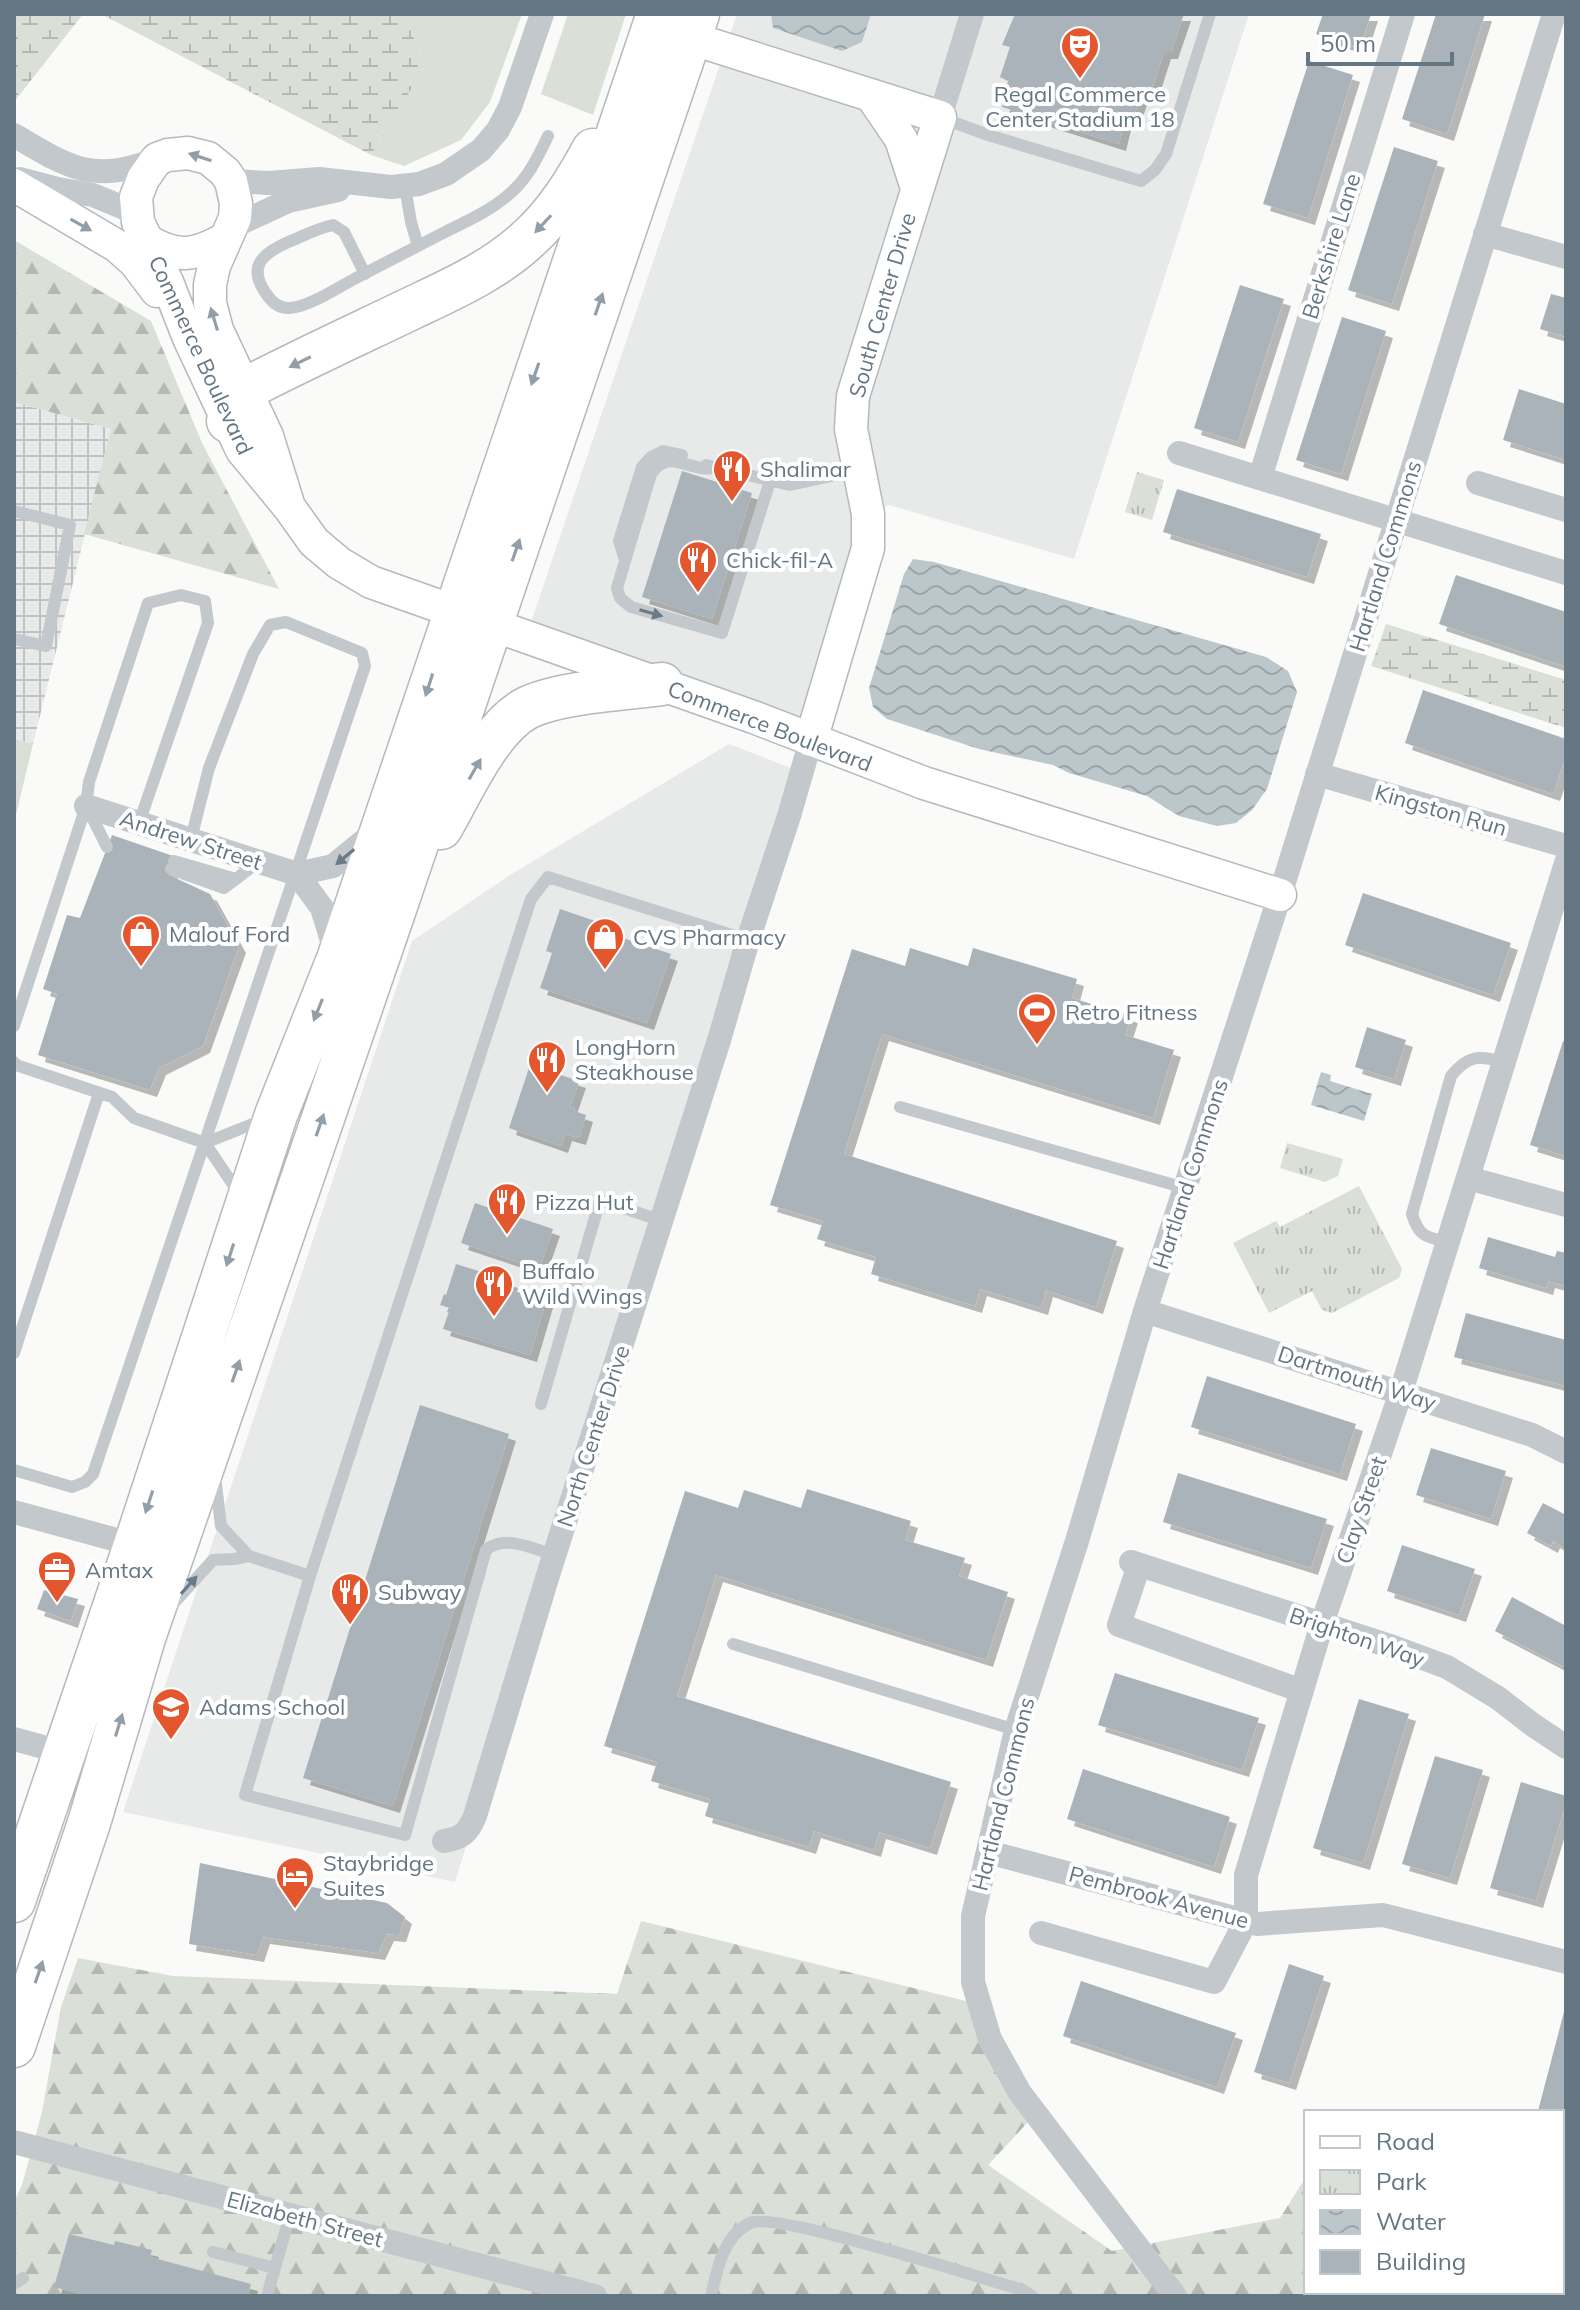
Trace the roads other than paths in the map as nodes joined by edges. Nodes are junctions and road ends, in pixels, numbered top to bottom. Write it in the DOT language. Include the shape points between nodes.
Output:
graph roads {
  1 [pos="542,14"];
  2 [pos="972,14"];
  3 [pos="1210,14"];
  4 [pos="1403,14"];
  5 [pos="1554,14"];
  6 [pos="682,22"];
  7 [pos="642,62"];
  8 [pos="871,95"];
  9 [pos="940,117"];
  10 [pos="14,135"];
  11 [pos="548,136"];
  12 [pos="157,159"];
  13 [pos="14,177"];
  14 [pos="231,181"];
  15 [pos="14,185"];
  16 [pos="373,186"];
  17 [pos="405,187"];
  18 [pos="917,188"];
  19 [pos="141,226"];
  20 [pos="228,233"];
  21 [pos="1485,234"];
  22 [pos="418,246"];
  23 [pos="1566,257"];
  24 [pos="365,274"];
  25 [pos="189,338"];
  26 [pos="237,405"];
  27 [pos="1179,453"];
  28 [pos="859,470"];
  29 [pos="1260,478"];
  30 [pos="770,481"];
  31 [pos="1478,483"];
  32 [pos="1566,510"];
  33 [pos="14,511"];
  34 [pos="1396,521"];
  35 [pos="1566,573"];
  36 [pos="472,618"];
  37 [pos="14,639"];
  38 [pos="662,684"];
  39 [pos="811,740"];
  40 [pos="1317,774"];
  41 [pos="86,806"];
  42 [pos="139,823"];
  43 [pos="385,824"];
  44 [pos="191,839"];
  45 [pos="109,844"];
  46 [pos="1566,846"];
  47 [pos="258,862"];
  48 [pos="1566,863"];
  49 [pos="173,865"];
  50 [pos="297,874"];
  51 [pos="1280,895"];
  52 [pos="395,909"];
  53 [pos="748,940"];
  54 [pos="338,959"];
  55 [pos="14,1026"];
  56 [pos="14,1062"];
  57 [pos="1504,1062"];
  58 [pos="99,1093"];
  59 [pos="900,1107"];
  60 [pos="276,1115"];
  61 [pos="205,1143"];
  62 [pos="1468,1178"];
  63 [pos="1185,1188"];
  64 [pos="247,1205"];
  65 [pos="1566,1205"];
  66 [pos="662,1221"];
  67 [pos="1448,1242"];
  68 [pos="1145,1311"];
  69 [pos="14,1353"];
  70 [pos="1401,1392"];
  71 [pos="541,1404"];
  72 [pos="211,1445"];
  73 [pos="1566,1452"];
  74 [pos="14,1470"];
  75 [pos="14,1512"];
  76 [pos="135,1545"];
  77 [pos="554,1555"];
  78 [pos="249,1556"];
  79 [pos="310,1576"];
  80 [pos="1322,1624"];
  81 [pos="144,1638"];
  82 [pos="733,1644"];
  83 [pos="1302,1691"];
  84 [pos="1016,1730"];
  85 [pos="14,1739"];
  86 [pos="1566,1747"];
  87 [pos="65,1753"];
  88 [pos="444,1841"];
  89 [pos="988,1852"];
  90 [pos="17,1881"];
  91 [pos="1246,1921"];
  92 [pos="1041,1933"];
  93 [pos="1566,1962"];
  94 [pos="14,2046"];
  95 [pos="14,2142"];
  96 [pos="290,2215"];
  97 [pos="213,2252"];
  98 [pos="275,2268"];
  99 [pos="267,2296"];
  100 [pos="595,2296"];
  101 [pos="711,2296"];
  102 [pos="1032,2296"];
  103 [pos="1175,2296"];
  1 -- 17 [label="street" via="498,130 470,159 446,174"];
  2 -- 9 [label="street, South Center Drive"];
  3 -- 9 [label="lane" via="1166,154 1141,181"];
  4 -- 29 [label="street, Berkshire Lane"];
  5 -- 21 [label="street, Hartland Commons"];
  6 -- 7 [label="highway"];
  6 -- 8 [label="street"];
  36 -- 6 [label="highway, one-way"];
  7 -- 26 [label="highway, one-way" via="565,198 514,251"];
  7 -- 36 [label="highway, one-way"];
  8 -- 9 [label="street"];
  8 -- 18 [label="street" via="901,139"];
  9 -- 18 [label="street, South Center Drive"];
  10 -- 12 [label="street" via="58,162 83,170 110,172"];
  11 -- 22 [label="lane" via="532,170 507,197"];
  14 -- 12 [label="street, one-way" via="198,154"];
  12 -- 19 [label="street" via="138,190"];
  13 -- 19 [label="street" via="93,195"];
  14 -- 16 [label="street" via="319,179"];
  14 -- 20 [label="street" via="236,210"];
  15 -- 25 [label="street, one-way" via="117,246 153,284"];
  16 -- 17 [label="street"];
  16 -- 20 [label="street" via="301,197"];
  17 -- 22 [label="lane"];
  18 -- 28 [label="street, South Center Drive" via="853,396 851,429"];
  19 -- 20 [label="street" via="167,251 186,254 204,250"];
  19 -- 25 [label="street, Commerce Boulevard"];
  26 -- 20 [label="street, Commerce Boulevard, one-way" via="210,303 211,275"];
  21 -- 23 [label="street"];
  21 -- 34 [label="street, Hartland Commons"];
  22 -- 24 [label="lane"];
  24 -- 24 [label="lane" via="288,308 272,303 257,270 274,248 333,225 344,232"];
  25 -- 26 [label="street, Commerce Boulevard"];
  26 -- 36 [label="street, Commerce Boulevard" via="267,436 289,507 314,542 371,582"];
  27 -- 29 [label="street"];
  28 -- 30 [label="lane" via="803,484"];
  28 -- 39 [label="street, South Center Drive" via="868,548"];
  29 -- 34 [label="street"];
  30 -- 30 [label="lane, one-way" via="678,454 663,451 651,457 642,467 619,541 625,560 617,588 620,598 631,607 722,633"];
  31 -- 32 [label="street"];
  33 -- 37 [label="lane" via="70,525 46,646"];
  34 -- 35 [label="street"];
  34 -- 40 [label="street, Hartland Commons"];
  36 -- 38 [label="street, Commerce Boulevard"];
  36 -- 43 [label="highway, one-way"];
  36 -- 52 [label="highway"];
  38 -- 39 [label="street, Commerce Boulevard"];
  52 -- 38 [label="highway, one-way" via="483,755 518,714 557,698"];
  39 -- 51 [label="street, Commerce Boulevard" via="924,783"];
  39 -- 53 [label="street, North Center Drive"];
  40 -- 46 [label="street, Kingston Run"];
  40 -- 51 [label="street, Hartland Commons"];
  41 -- 42 [label="street, Andrew Street"];
  41 -- 42 [label="lane" via="89,782 148,603 181,595 205,601 208,623"];
  41 -- 45 [label="lane"];
  41 -- 55 [label="lane"];
  42 -- 44 [label="street, Andrew Street"];
  43 -- 50 [label="street, one-way" via="333,866"];
  43 -- 54 [label="highway"];
  44 -- 47 [label="street, Andrew Street"];
  44 -- 50 [label="lane" via="209,768 253,654 270,625 286,622 362,653 365,666"];
  47 -- 49 [label="lane" via="236,879"];
  47 -- 50 [label="street, Andrew Street"];
  48 -- 57 [label="street, Clay Street"];
  50 -- 54 [label="street" via="322,908"];
  50 -- 61 [label="lane"];
  51 -- 63 [label="street, Hartland Commons"];
  72 -- 52 [label="highway, one-way"];
  53 -- 66 [label="street, North Center Drive"];
  53 -- 79 [label="lane" via="548,877 531,899"];
  54 -- 60 [label="highway, one-way"];
  56 -- 58 [label="lane"];
  57 -- 62 [label="street, Clay Street"];
  57 -- 67 [label="lane" via="1471,1058 1451,1076 1412,1214 1424,1236"];
  58 -- 61 [label="lane" via="112,1097 134,1118"];
  58 -- 69 [label="lane"];
  59 -- 63 [label="lane"];
  60 -- 61 [label="lane"];
  60 -- 64 [label="highway"];
  61 -- 64 [label="lane"];
  61 -- 74 [label="lane" via="93,1474 72,1487"];
  62 -- 65 [label="street"];
  62 -- 67 [label="street, Clay Street"];
  63 -- 68 [label="street, Hartland Commons"];
  64 -- 76 [label="highway, one-way"];
  66 -- 71 [label="lane" via="600,1200"];
  66 -- 77 [label="street, North Center Drive"];
  67 -- 70 [label="street, Clay Street"];
  68 -- 70 [label="street, Dartmouth Way"];
  68 -- 84 [label="street, Hartland Commons"];
  70 -- 73 [label="street, Dartmouth Way" via="1532,1435"];
  70 -- 80 [label="street, Clay Street"];
  72 -- 78 [label="lane" via="221,1526"];
  72 -- 81 [label="highway"];
  75 -- 76 [label="street"];
  76 -- 87 [label="highway"];
  77 -- 79 [label="lane" via="505,1541 486,1550 405,1835 245,1795"];
  77 -- 88 [label="street, North Center Drive" via="475,1816 461,1838"];
  78 -- 79 [label="lane"];
  81 -- 78 [label="lane, one-way" via="213,1560"];
  80 -- 83 [label="street, Clay Street"];
  80 -- 83 [label="street, Brighton Way" via="1135,1563 1119,1625"];
  80 -- 86 [label="street, Brighton Way" via="1447,1667"];
  94 -- 81 [label="highway, one-way"];
  82 -- 84 [label="lane"];
  83 -- 91 [label="street, Clay Street" via="1246,1875"];
  84 -- 89 [label="street, Hartland Commons"];
  85 -- 87 [label="street"];
  87 -- 90 [label="highway"];
  89 -- 91 [label="street, Pembrook Avenue"];
  89 -- 103 [label="street, Hartland Commons" via="973,1916 973,1982 990,2039 1020,2093"];
  91 -- 92 [label="street, Clay Street" via="1214,1982"];
  91 -- 93 [label="street, Pembrook Avenue" via="1383,1915"];
  95 -- 96 [label="street, Elizabeth Street"];
  96 -- 98 [label="lane"];
  96 -- 100 [label="street, Elizabeth Street"];
  97 -- 98 [label="lane"];
  98 -- 99 [label="lane"];
  101 -- 102 [label="lane" via="725,2247 754,2221 851,2240"];
}
